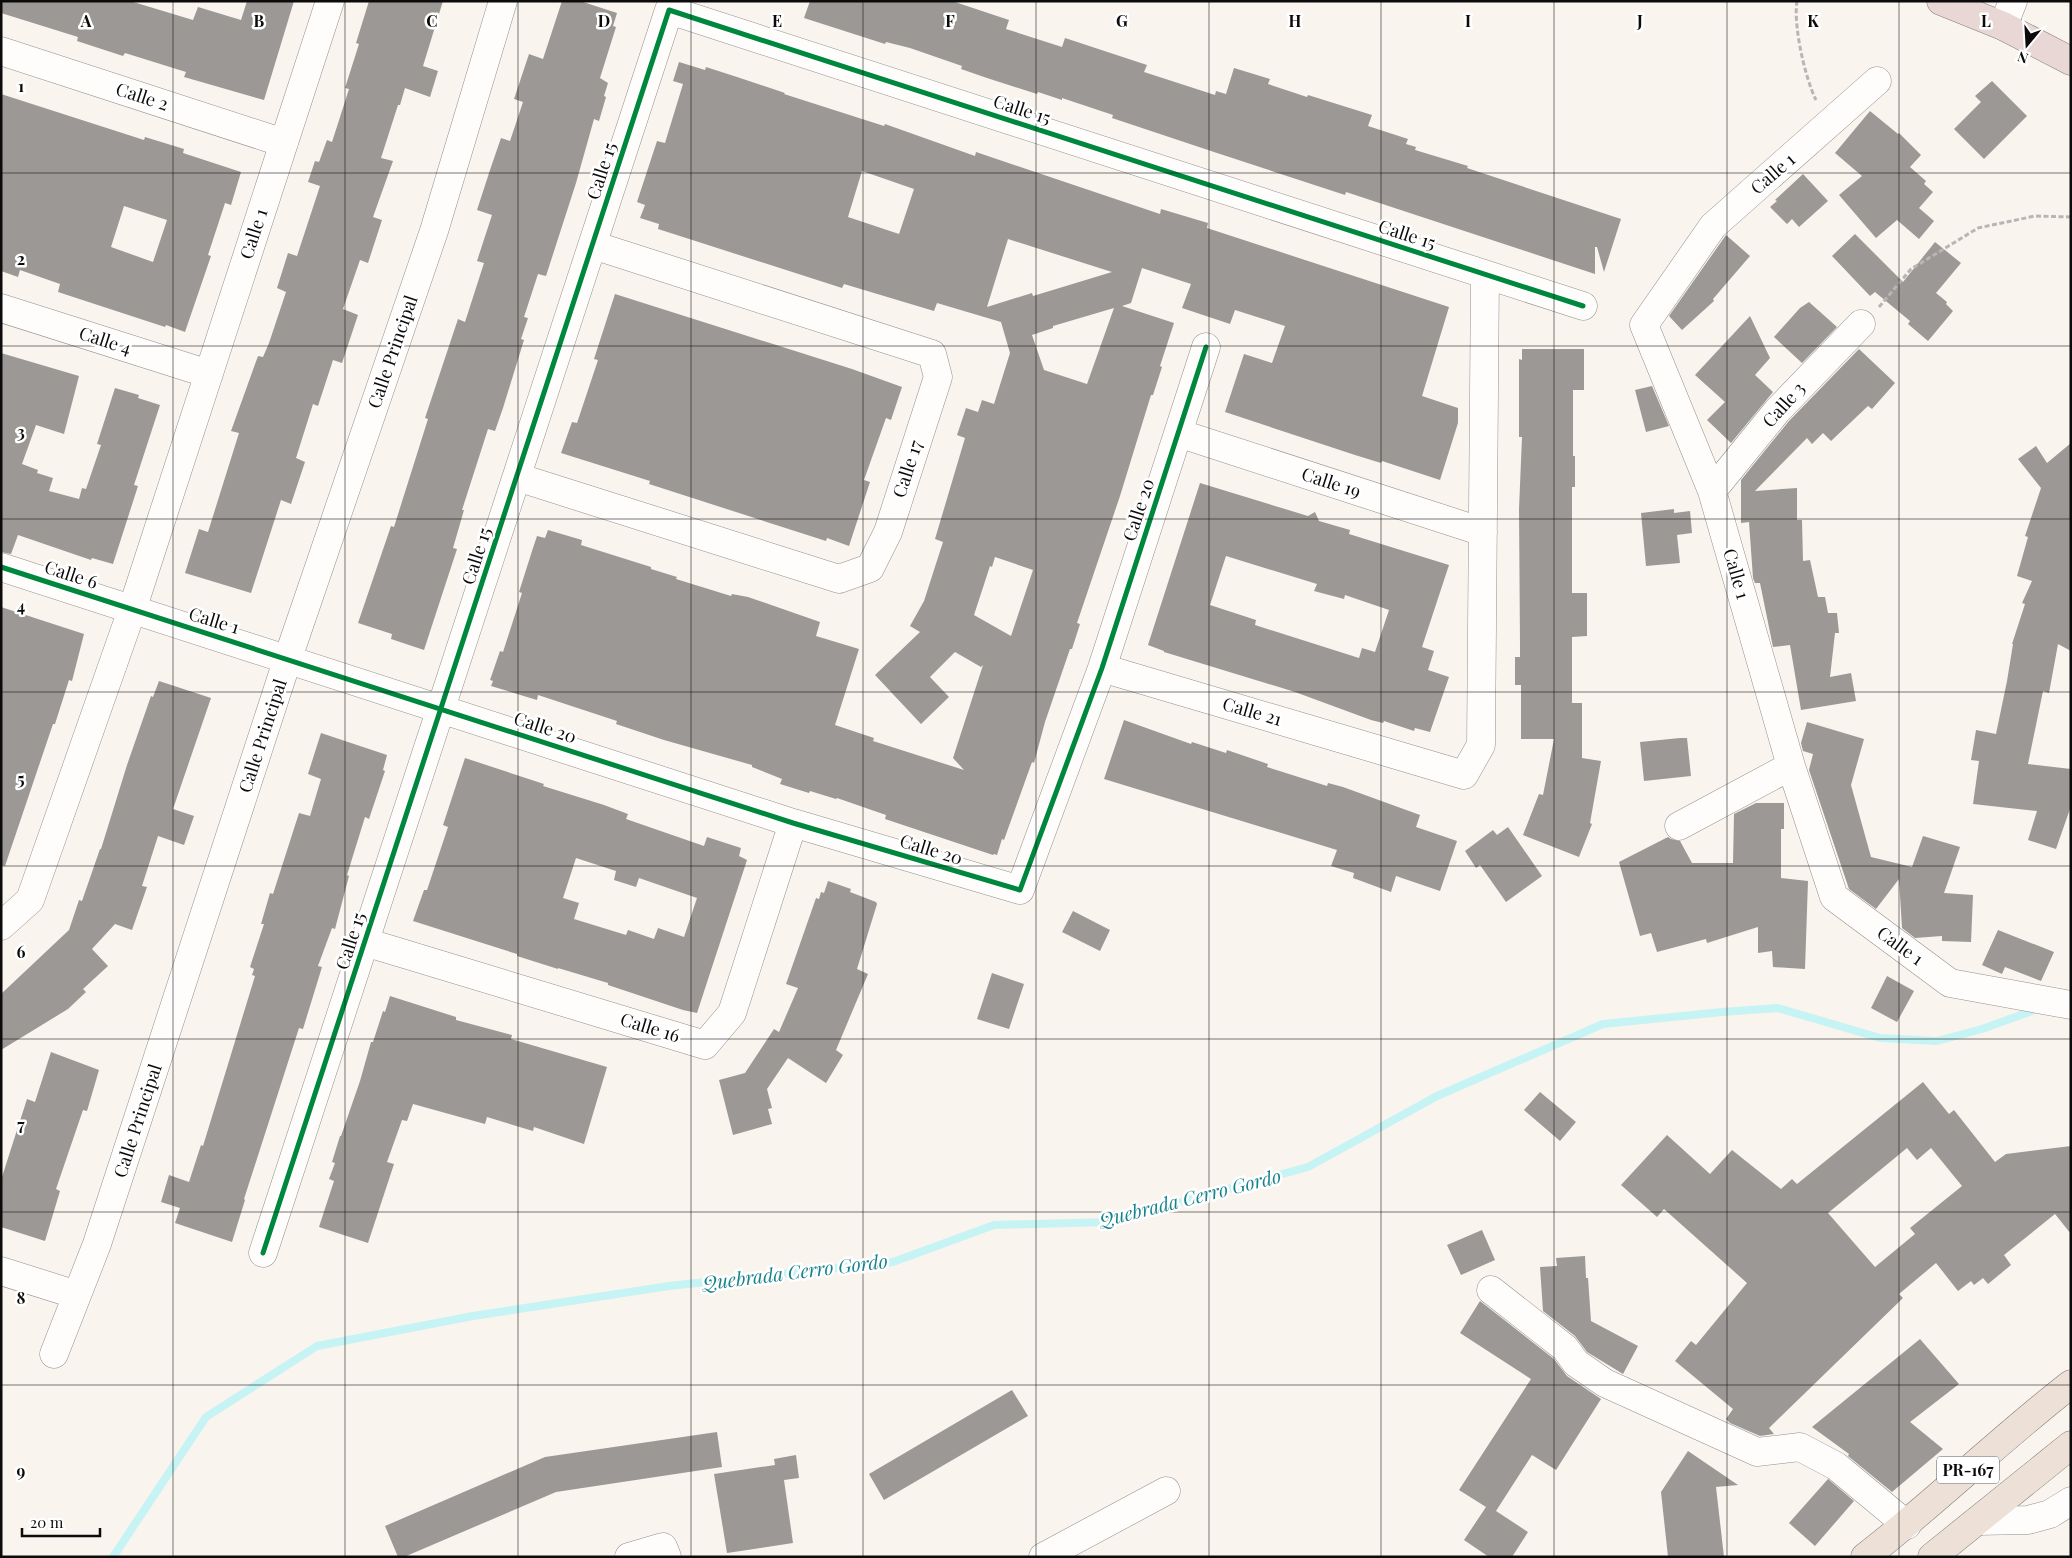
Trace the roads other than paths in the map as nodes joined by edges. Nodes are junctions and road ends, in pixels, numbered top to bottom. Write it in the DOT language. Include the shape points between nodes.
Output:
graph roads {
  1 [pos="330,1"];
  2 [pos="503,1"];
  3 [pos="1941,1"];
  4 [pos="2013,1"];
  5 [pos="2003,26"];
  6 [pos="1,51"];
  7 [pos="2071,61"];
  8 [pos="1877,81"];
  9 [pos="284,143"];
  10 [pos="593,245"];
  11 [pos="1485,275"];
  12 [pos="1583,306"];
  13 [pos="1,308"];
  14 [pos="1870,316"];
  15 [pos="1206,347"];
  16 [pos="208,374"];
  17 [pos="1178,433"];
  18 [pos="517,478"];
  19 [pos="1712,490"];
  20 [pos="1483,532"];
  21 [pos="1,567"];
  22 [pos="132,610"];
  23 [pos="288,658"];
  24 [pos="1102,668"];
  25 [pos="442,709"];
  26 [pos="1791,766"];
  27 [pos="793,823"];
  28 [pos="1679,826"];
  29 [pos="1,926"];
  30 [pos="365,942"];
  31 [pos="2071,1005"];
  32 [pos="263,1253"];
  33 [pos="1,1271"];
  34 [pos="1491,1290"];
  35 [pos="78,1295"];
  36 [pos="54,1354"];
  37 [pos="2071,1384"];
  38 [pos="2071,1445"];
  39 [pos="1166,1491"];
  40 [pos="2071,1501"];
  41 [pos="1977,1520"];
  42 [pos="1907,1525"];
  43 [pos="630,1557"];
  44 [pos="667,1557"];
  45 [pos="1043,1557"];
  46 [pos="1865,1557"];
  47 [pos="1932,1557"];
  1 -- 9 [label="street, Calle 1"];
  2 -- 23 [label="street, Calle Principal" via="434,231"];
  3 -- 5 [label="highway"];
  4 -- 5 [label="street"];
  5 -- 7 [label="highway"];
  6 -- 9 [label="street, Calle 2"];
  8 -- 19 [label="street, Calle 1" via="1713,226 1644,325"];
  9 -- 16 [label="street, Calle 1"];
  10 -- 11 [label="street, Calle 15" via="669,10"];
  10 -- 18 [label="street, Calle 15"];
  10 -- 18 [label="street, Calle 17" via="932,354 938,377 888,532 870,568 839,579"];
  11 -- 12 [label="street, Calle 15"];
  11 -- 20 [label="street"];
  13 -- 16 [label="street, Calle 4"];
  14 -- 19 [label="street, Calle 3" via="1777,411"];
  15 -- 17 [label="street, Calle 20"];
  16 -- 22 [label="street, Calle 1"];
  17 -- 20 [label="street, Calle 19"];
  17 -- 24 [label="street, Calle 20"];
  18 -- 25 [label="street, Calle 15"];
  19 -- 26 [label="street, Calle 1"];
  20 -- 24 [label="street, Calle 21" via="1481,746 1464,775"];
  21 -- 22 [label="street, Calle 6"];
  22 -- 23 [label="street, Calle 1"];
  22 -- 29 [label="street, Calle 1" via="30,900"];
  23 -- 25 [label="street, Calle 20"];
  23 -- 35 [label="street, Calle Principal"];
  24 -- 27 [label="street, Calle 20" via="1020,890"];
  25 -- 27 [label="street, Calle 20"];
  25 -- 30 [label="street, Calle 15"];
  26 -- 28 [label="street"];
  26 -- 31 [label="street, Calle 1" via="1834,897 1950,982"];
  27 -- 30 [label="street, Calle 16" via="732,1013 705,1045"];
  30 -- 32 [label="street, Calle 15"];
  33 -- 35 [label="street"];
  34 -- 42 [label="street" via="1565,1348 1576,1363 1605,1383 1757,1452 1800,1447 1836,1466"];
  35 -- 36 [label="street, Calle Principal"];
  37 -- 42 [label="main road, PR-167"];
  38 -- 41 [label="main road, PR-167"];
  39 -- 45 [label="street"];
  40 -- 41 [label="street" via="2050,1514 2028,1520"];
  41 -- 47 [label="main road, PR-167"];
  42 -- 46 [label="main road, PR-167"];
  43 -- 44 [label="street" via="663,1547"];
}
